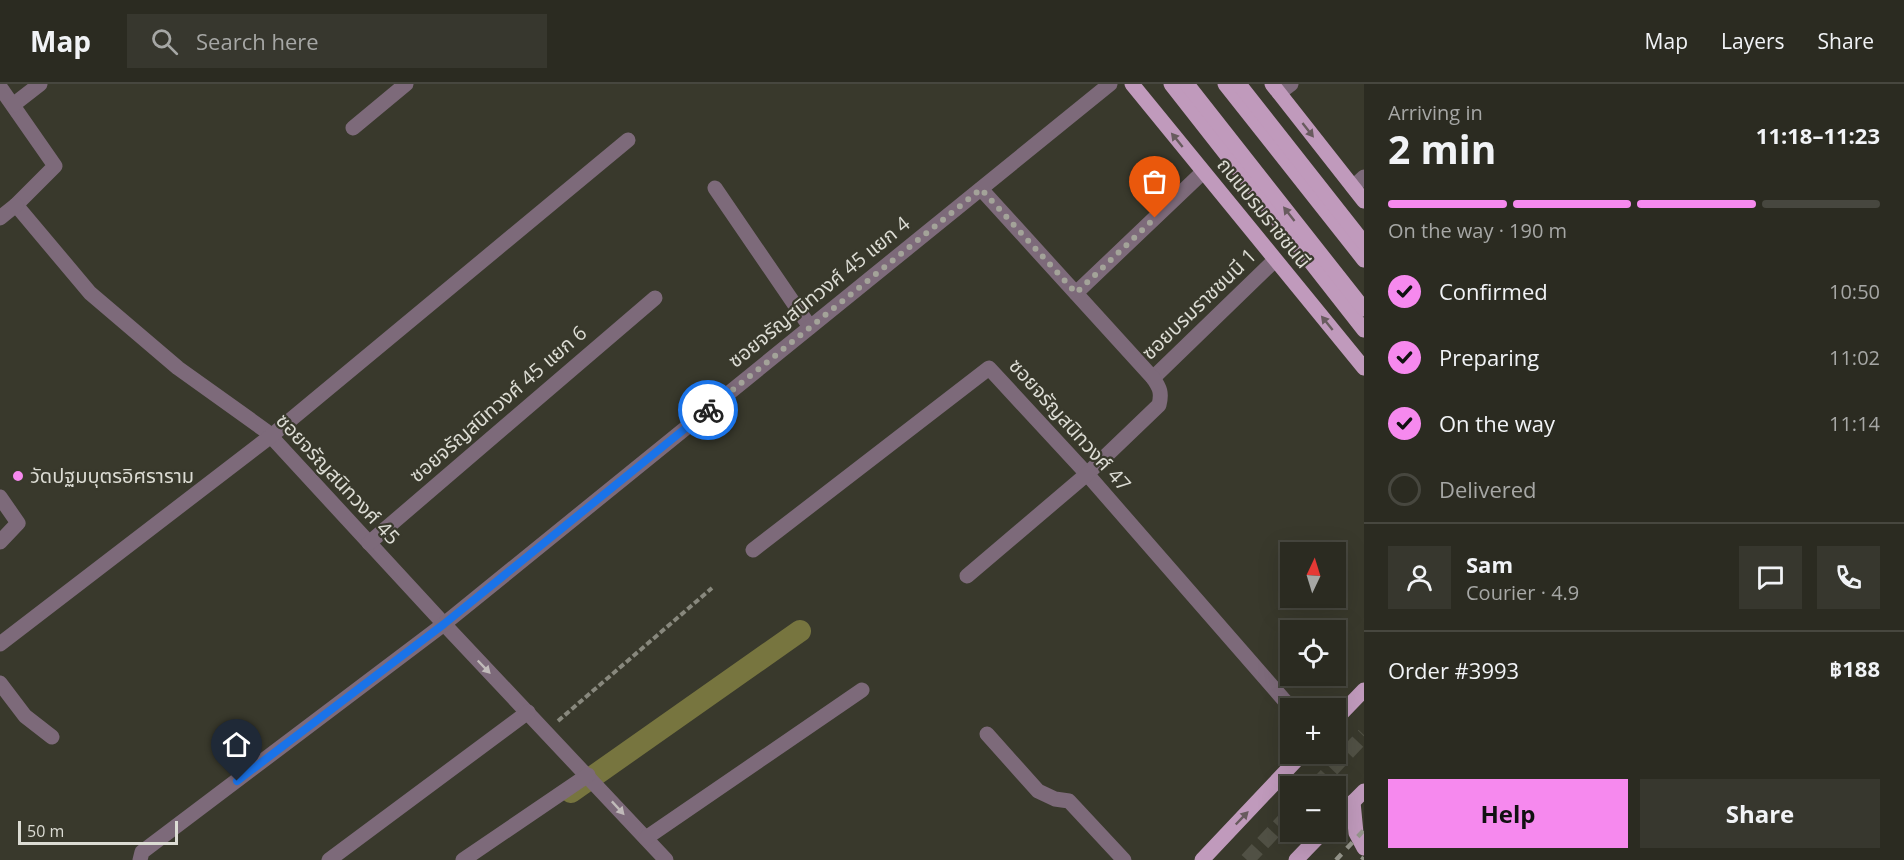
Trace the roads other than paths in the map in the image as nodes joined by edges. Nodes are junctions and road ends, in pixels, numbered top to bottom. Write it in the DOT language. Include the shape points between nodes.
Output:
graph roads {
  1 [pos="40,84"];
  2 [pos="406,84"];
  3 [pos="1110,84"];
  4 [pos="1132,84"];
  5 [pos="1171,84"];
  6 [pos="1187,84"];
  7 [pos="1225,84"];
  8 [pos="1240,85"];
  9 [pos="0,87"];
  10 [pos="1281,87"];
  11 [pos="13,105"];
  12 [pos="353,128"];
  13 [pos="628,140"];
  14 [pos="1203,172"];
  15 [pos="1359,182"];
  16 [pos="715,188"];
  17 [pos="981,189"];
  18 [pos="1364,201"];
  19 [pos="16,205"];
  20 [pos="0,218"];
  21 [pos="1364,243"];
  22 [pos="1275,260"];
  23 [pos="1364,260"];
  24 [pos="1076,293"];
  25 [pos="655,298"];
  26 [pos="1364,309"];
  27 [pos="810,327"];
  28 [pos="1364,330"];
  29 [pos="1348,349"];
  30 [pos="1364,355"];
  31 [pos="1364,369"];
  32 [pos="1153,378"];
  33 [pos="271,436"];
  34 [pos="1087,474"];
  35 [pos="0,498"];
  36 [pos="0,542"];
  37 [pos="369,543"];
  38 [pos="753,550"];
  39 [pos="967,576"];
  40 [pos="444,624"];
  41 [pos="0,644"];
  42 [pos="0,683"];
  43 [pos="862,690"];
  44 [pos="1364,690"];
  45 [pos="1282,698"];
  46 [pos="1346,709"];
  47 [pos="528,712"];
  48 [pos="987,734"];
  49 [pos="52,737"];
  50 [pos="1294,764"];
  51 [pos="588,775"];
  52 [pos="1364,790"];
  53 [pos="1353,802"];
  54 [pos="1346,809"];
  55 [pos="646,838"];
  56 [pos="1313,842"];
  57 [pos="1364,848"];
  58 [pos="140,860"];
  59 [pos="329,860"];
  60 [pos="463,860"];
  61 [pos="666,860"];
  62 [pos="1124,860"];
  63 [pos="1202,860"];
  64 [pos="1296,860"];
  1 -- 11 [label="street"];
  2 -- 12 [label="street"];
  3 -- 17 [label="street, ซอยจรัญสนิทวงศ์ 45 แยก 4"];
  14 -- 4 [label="main road, ถนนบรมราชชนนี, one-way"];
  5 -- 28 [label="main road, ถนนบรมราชชนนี"];
  26 -- 6 [label="main road, one-way"];
  7 -- 23 [label="main road"];
  8 -- 21 [label="main road"];
  9 -- 11 [label="street"];
  10 -- 15 [label="main road, one-way"];
  11 -- 19 [label="street" via="55,166"];
  13 -- 33 [label="street"];
  14 -- 22 [label="main road, ถนนบรมราชชนนี"];
  14 -- 24 [label="street"];
  15 -- 18 [label="main road"];
  16 -- 27 [label="street"];
  17 -- 24 [label="street"];
  17 -- 27 [label="street, ซอยจรัญสนิทวงศ์ 45 แยก 4"];
  19 -- 20 [label="street"];
  19 -- 33 [label="street, ซอยจรัญสนิทวงศ์ 45" via="90,293 178,368"];
  29 -- 22 [label="main road, ถนนบรมราชชนนี, one-way"];
  22 -- 32 [label="street, ซอยบรมราชชนนี 1"];
  24 -- 32 [label="street"];
  25 -- 37 [label="street, ซอยจรัญสนิทวงศ์ 45 แยก 6"];
  27 -- 40 [label="street, ซอยจรัญสนิทวงศ์ 45 แยก 4"];
  29 -- 30 [label="main road"];
  29 -- 31 [label="main road, ถนนบรมราชชนนี"];
  32 -- 34 [label="street" via="1160,387 1159,405"];
  33 -- 37 [label="street, ซอยจรัญสนิทวงศ์ 45"];
  33 -- 41 [label="street"];
  34 -- 38 [label="street, ซอยจรัญสนิทวงศ์ 47" via="989,368"];
  34 -- 39 [label="street"];
  34 -- 45 [label="street, ซอยจรัญสนิทวงศ์ 47"];
  35 -- 36 [label="street" via="18,523"];
  37 -- 40 [label="street, ซอยจรัญสนิทวงศ์ 45"];
  40 -- 47 [label="street, ซอยจรัญสนิทวงศ์ 45, one-way"];
  40 -- 58 [label="street, ซอยจรัญสนิทวงศ์ 45 แยก 4" via="142,852"];
  42 -- 49 [label="street" via="25,716"];
  43 -- 55 [label="street"];
  44 -- 46 [label="main road"];
  47 -- 51 [label="street, ซอยจรัญสนิทวงศ์ 45"];
  47 -- 59 [label="street"];
  48 -- 62 [label="street" via="1038,791 1069,801"];
  63 -- 50 [label="main road, one-way"];
  51 -- 55 [label="street, ซอยจรัญสนิทวงศ์ 45, one-way"];
  51 -- 60 [label="street"];
  52 -- 53 [label="main road"];
  53 -- 54 [label="main road"];
  53 -- 57 [label="main road" via="1356,834"];
  55 -- 61 [label="street, ซอยจรัญสนิทวงศ์ 45"];
  56 -- 64 [label="main road"];
}
